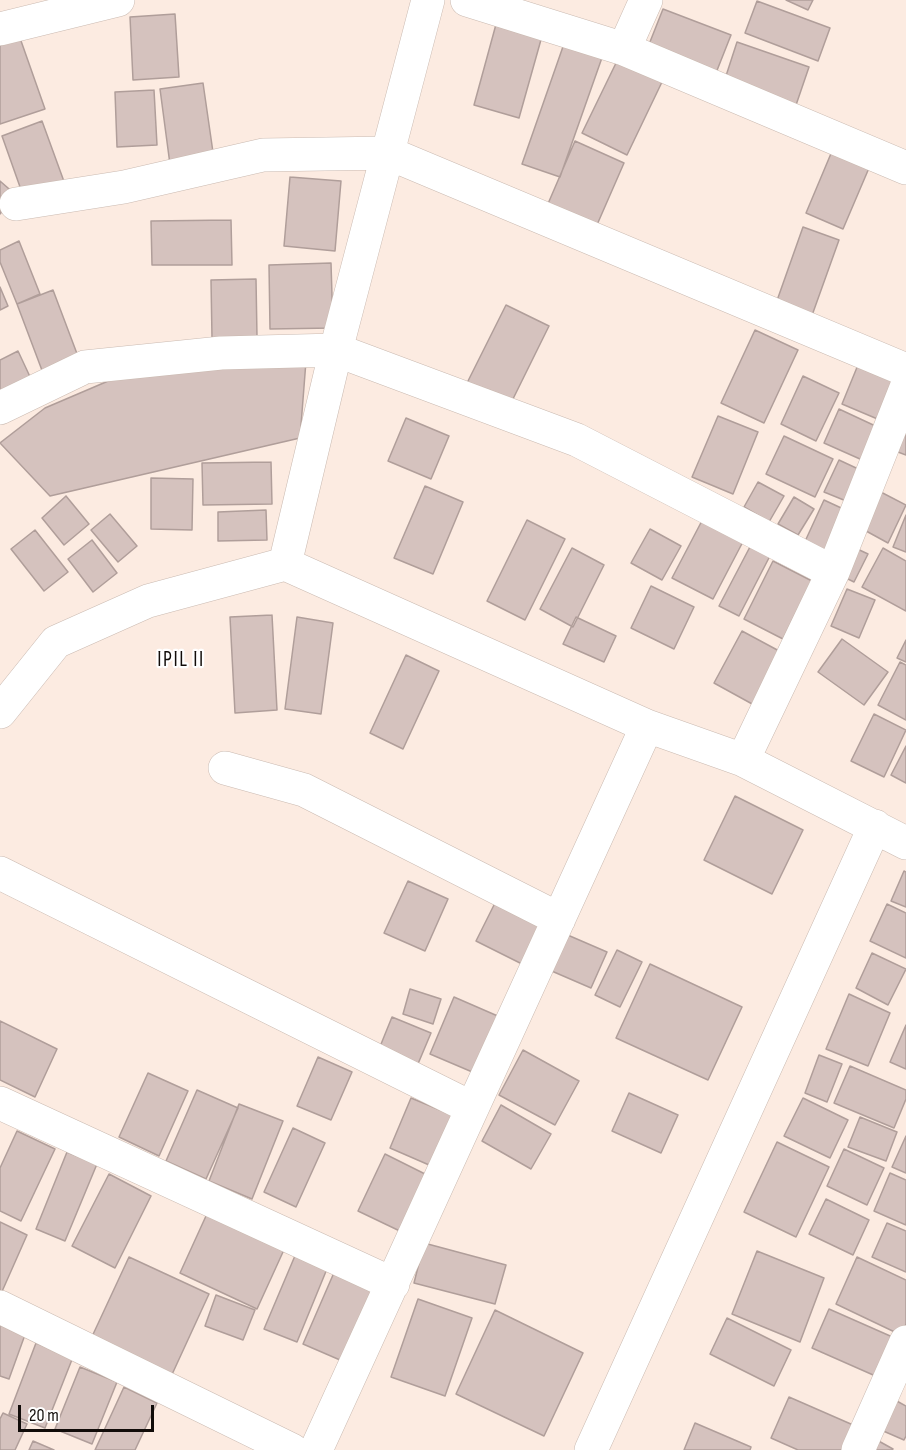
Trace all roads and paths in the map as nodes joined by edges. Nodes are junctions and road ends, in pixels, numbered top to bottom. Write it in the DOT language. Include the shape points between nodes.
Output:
graph roads {
  1 [pos="118,0"];
  2 [pos="428,0"];
  3 [pos="466,0"];
  4 [pos="646,0"];
  5 [pos="0,29"];
  6 [pos="624,49"];
  7 [pos="388,153"];
  8 [pos="906,168"];
  9 [pos="16,204"];
  10 [pos="336,350"];
  11 [pos="906,370"];
  12 [pos="906,388"];
  13 [pos="0,408"];
  14 [pos="285,564"];
  15 [pos="833,572"];
  16 [pos="0,712"];
  17 [pos="647,726"];
  18 [pos="743,760"];
  19 [pos="225,768"];
  20 [pos="875,826"];
  21 [pos="906,843"];
  22 [pos="0,873"];
  23 [pos="559,919"];
  24 [pos="0,1103"];
  25 [pos="472,1108"];
  26 [pos="393,1284"];
  27 [pos="0,1307"];
  28 [pos="906,1342"];
  29 [pos="291,1450"];
  30 [pos="316,1450"];
  31 [pos="591,1450"];
  32 [pos="858,1450"];
  1 -- 5 [label="street"];
  2 -- 7 [label="street"];
  3 -- 6 [label="street"];
  4 -- 6 [label="street"];
  6 -- 8 [label="street"];
  7 -- 9 [label="street" via="263,155 124,187"];
  7 -- 10 [label="street"];
  7 -- 11 [label="street"];
  10 -- 13 [label="street" via="221,353 85,367"];
  10 -- 14 [label="street"];
  10 -- 15 [label="street" via="577,440"];
  12 -- 15 [label="street"];
  14 -- 16 [label="street" via="148,600 56,642"];
  14 -- 17 [label="street"];
  15 -- 18 [label="street"];
  17 -- 18 [label="street"];
  17 -- 23 [label="street"];
  18 -- 20 [label="street"];
  19 -- 23 [label="street" via="304,790"];
  20 -- 21 [label="street"];
  20 -- 31 [label="street"];
  22 -- 25 [label="street"];
  23 -- 25 [label="street"];
  24 -- 26 [label="street"];
  25 -- 26 [label="street"];
  26 -- 30 [label="street"];
  27 -- 29 [label="street"];
  28 -- 32 [label="street"];
}
